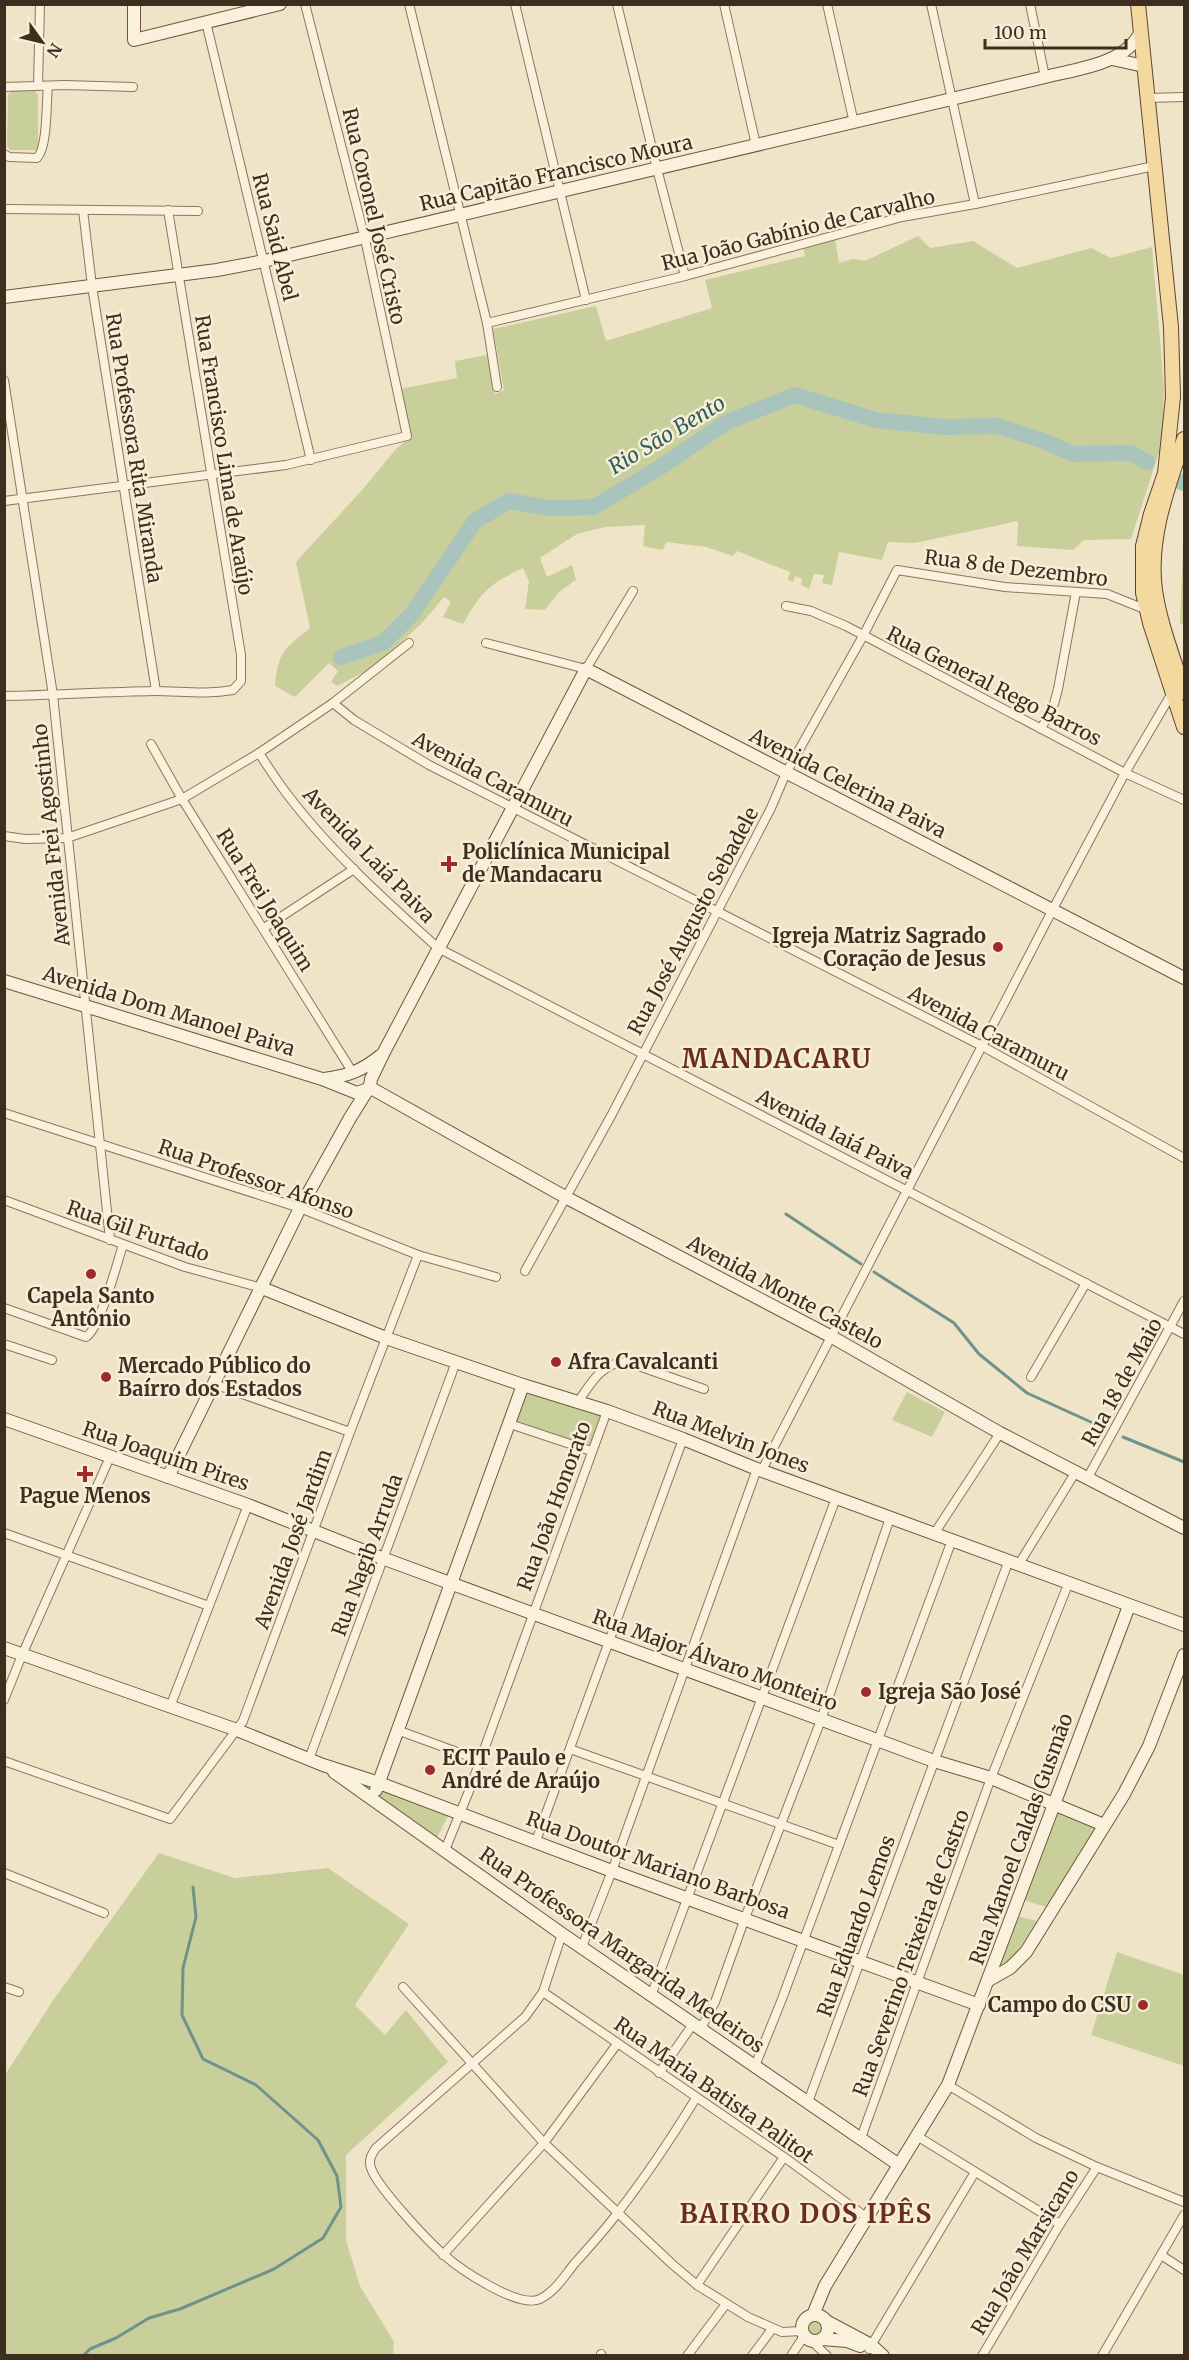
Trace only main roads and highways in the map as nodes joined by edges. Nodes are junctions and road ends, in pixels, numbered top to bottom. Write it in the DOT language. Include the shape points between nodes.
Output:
graph roads {
  1 [pos="134,4"];
  2 [pos="280,4"];
  3 [pos="1138,4"];
  4 [pos="1140,33"];
  5 [pos="1111,59"];
  6 [pos="1144,66"];
  7 [pos="4,297"];
  8 [pos="1179,385"];
  9 [pos="1185,439"];
  10 [pos="1178,692"];
  11 [pos="1185,727"];
  12 [pos="1185,978"];
  13 [pos="4,981"];
  14 [pos="322,1079"];
  15 [pos="362,1079"];
  16 [pos="352,1090"];
  17 [pos="350,1118"];
  18 [pos="262,1288"];
  19 [pos="523,1385"];
  20 [pos="4,1419"];
  21 [pos="168,1477"];
  22 [pos="1185,1528"];
  23 [pos="313,1532"];
  24 [pos="451,1584"];
  25 [pos="1129,1606"];
  26 [pos="1185,1625"];
  27 [pos="4,1648"];
  28 [pos="1185,1655"];
  29 [pos="323,1765"];
  30 [pos="379,1782"];
  31 [pos="372,1799"];
  32 [pos="1054,1804"];
  33 [pos="1104,1826"];
  34 [pos="989,1980"];
  35 [pos="979,2005"];
  36 [pos="899,2165"];
  37 [pos="813,2315"];
  38 [pos="826,2321"];
  39 [pos="810,2337"];
  40 [pos="876,2351"];
  1 -- 2 [label="main road" via="134,39"];
  3 -- 4 [label="main road"];
  4 -- 5 [label="main road" via="1129,50"];
  4 -- 6 [label="main road"];
  5 -- 6 [label="main road"];
  5 -- 7 [label="main road, Rua Capitão Francisco Moura" via="264,261"];
  6 -- 8 [label="main road"];
  8 -- 10 [label="main road" via="1165,473 1143,546 1142,574 1147,610"];
  9 -- 10 [label="main road" via="1157,527 1154,554 1155,591"];
  10 -- 11 [label="main road"];
  12 -- 15 [label="main road, Avenida Celerina Paiva" via="586,669 384,1052"];
  13 -- 14 [label="main road, Avenida Dom Manoel Paiva"];
  14 -- 15 [label="main road"];
  14 -- 16 [label="main road, Avenida Dom Manoel Paiva"];
  15 -- 16 [label="main road" via="361,1093"];
  15 -- 17 [label="main road"];
  15 -- 22 [label="main road, Avenida Monte Castelo" via="567,1198 832,1337 1000,1433"];
  16 -- 17 [label="main road"];
  17 -- 18 [label="main road" via="300,1208"];
  18 -- 19 [label="main road, Rua Melvin Jones" via="386,1338"];
  18 -- 21 [label="main road"];
  19 -- 24 [label="main road"];
  19 -- 25 [label="main road, Rua Melvin Jones" via="607,1411"];
  20 -- 21 [label="main road, Rua Joaquim Pires"];
  21 -- 23 [label="main road, Rua Joaquim Pires"];
  23 -- 24 [label="main road, Rua Major Álvaro Monteiro"];
  24 -- 30 [label="main road"];
  24 -- 32 [label="main road, Rua Major Álvaro Monteiro"];
  25 -- 26 [label="main road, Rua Melvin Jones"];
  25 -- 32 [label="main road, Rua Manoel Caldas Gusmão"];
  27 -- 29 [label="main road" via="237,1730"];
  28 -- 33 [label="main road" via="1149,1746"];
  29 -- 30 [label="main road, Rua Doutor Mariano Barbosa"];
  29 -- 31 [label="main road, Rua Professora Margarida Medeiros"];
  30 -- 31 [label="main road"];
  30 -- 35 [label="main road, Rua Doutor Mariano Barbosa"];
  31 -- 36 [label="main road, Rua Professora Margarida Medeiros"];
  32 -- 33 [label="main road, Rua Major Álvaro Monteiro"];
  32 -- 34 [label="main road, Rua Manoel Caldas Gusmão"];
  33 -- 34 [label="main road" via="1026,1952 1010,1968"];
  34 -- 35 [label="main road, Rua Manoel Caldas Gusmão"];
  35 -- 36 [label="main road, Rua Manoel Caldas Gusmão" via="948,2085"];
  36 -- 37 [label="main road, Rua Manoel Caldas Gusmão" via="822,2292"];
  37 -- 38 [label="main road"];
  37 -- 39 [label="main road, Rua Manoel Caldas Gusmão" via="804,2321"];
  38 -- 39 [label="main road" via="828,2331"];
  38 -- 40 [label="main road"];
  39 -- 40 [label="main road" via="847,2341"];
}
